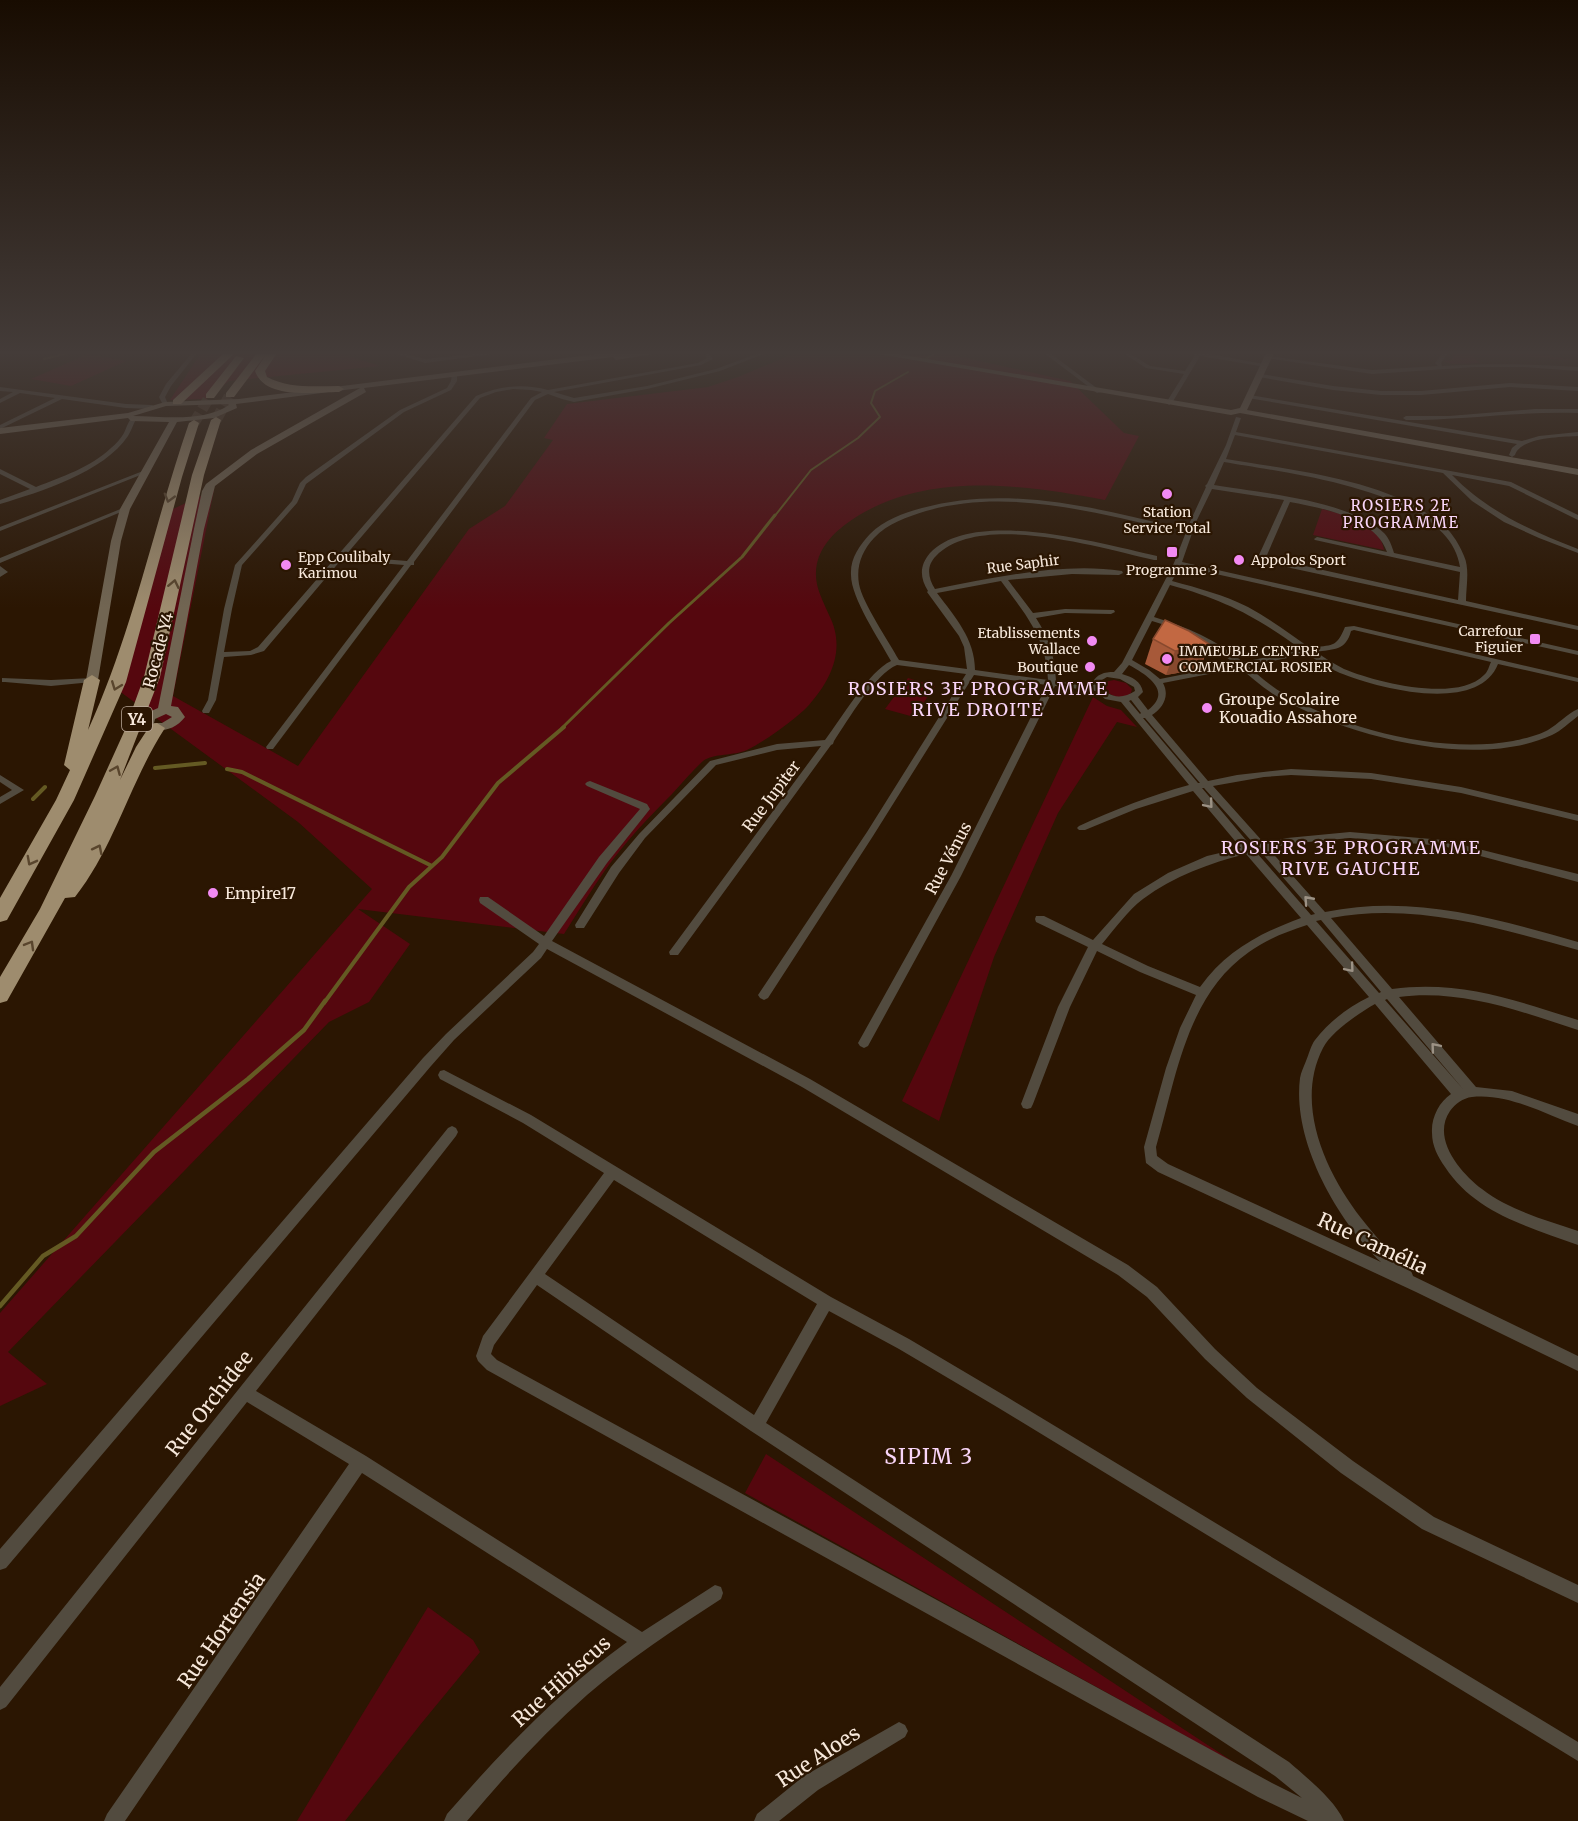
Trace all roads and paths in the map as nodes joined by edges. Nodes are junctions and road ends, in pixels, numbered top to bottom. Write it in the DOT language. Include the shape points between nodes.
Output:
graph roads {
  1 [pos="123,438"];
  2 [pos="164,438"];
  3 [pos="189,438"];
  4 [pos="212,438"];
  5 [pos="278,438"];
  6 [pos="365,438"];
  7 [pos="442,438"];
  8 [pos="504,438"];
  9 [pos="1230,438"];
  10 [pos="1259,438"];
  11 [pos="1366,438"];
  12 [pos="1381,438"];
  13 [pos="1493,438"];
  14 [pos="1539,438"];
  15 [pos="1522,443"];
  16 [pos="1512,455"];
  17 [pos="1221,460"];
  18 [pos="0,471"];
  19 [pos="146,472"];
  20 [pos="1578,472"];
  21 [pos="1446,473"];
  22 [pos="1578,479"];
  23 [pos="1208,486"];
  24 [pos="34,489"];
  25 [pos="1287,500"];
  26 [pos="0,502"];
  27 [pos="125,509"];
  28 [pos="1578,518"];
  29 [pos="0,528"];
  30 [pos="1173,528"];
  31 [pos="1317,538"];
  32 [pos="1578,551"];
  33 [pos="1391,554"];
  34 [pos="338,558"];
  35 [pos="1155,558"];
  36 [pos="0,561"];
  37 [pos="411,563"];
  38 [pos="1178,563"];
  39 [pos="0,568"];
  40 [pos="1463,570"];
  41 [pos="1119,573"];
  42 [pos="0,575"];
  43 [pos="1003,579"];
  44 [pos="1168,582"];
  45 [pos="932,592"];
  46 [pos="1462,602"];
  47 [pos="1111,612"];
  48 [pos="1031,616"];
  49 [pos="1150,618"];
  50 [pos="1578,628"];
  51 [pos="1312,652"];
  52 [pos="1578,653"];
  53 [pos="221,655"];
  54 [pos="1495,661"];
  55 [pos="896,662"];
  56 [pos="1127,662"];
  57 [pos="1242,665"];
  58 [pos="971,673"];
  59 [pos="1116,675"];
  60 [pos="2,679"];
  61 [pos="1131,679"];
  62 [pos="92,680"];
  63 [pos="1578,680"];
  64 [pos="1158,682"];
  65 [pos="1052,683"];
  66 [pos="1097,689"];
  67 [pos="1129,699"];
  68 [pos="207,711"];
  69 [pos="1578,712"];
  70 [pos="1142,716"];
  71 [pos="157,728"];
  72 [pos="830,742"];
  73 [pos="270,747"];
  74 [pos="0,778"];
  75 [pos="590,783"];
  76 [pos="1201,786"];
  77 [pos="64,800"];
  78 [pos="0,801"];
  79 [pos="1578,818"];
  80 [pos="1082,828"];
  81 [pos="1261,846"];
  82 [pos="1248,849"];
  83 [pos="1578,878"];
  84 [pos="484,900"];
  85 [pos="49,911"];
  86 [pos="0,915"];
  87 [pos="1323,916"];
  88 [pos="1041,919"];
  89 [pos="1308,919"];
  90 [pos="580,925"];
  91 [pos="546,943"];
  92 [pos="1094,945"];
  93 [pos="1578,946"];
  94 [pos="674,952"];
  95 [pos="1202,993"];
  96 [pos="1390,994"];
  97 [pos="0,995"];
  98 [pos="764,995"];
  99 [pos="1375,999"];
  100 [pos="1578,1025"];
  101 [pos="864,1043"];
  102 [pos="444,1075"];
  103 [pos="1473,1092"];
  104 [pos="1459,1094"];
  105 [pos="1027,1104"];
  106 [pos="1578,1120"];
  107 [pos="452,1132"];
  108 [pos="613,1171"];
  109 [pos="1578,1238"];
  110 [pos="537,1277"];
  111 [pos="1421,1287"];
  112 [pos="826,1302"];
  113 [pos="1578,1364"];
  114 [pos="244,1392"];
  115 [pos="756,1426"];
  116 [pos="360,1462"];
  117 [pos="0,1562"];
  118 [pos="715,1593"];
  119 [pos="1578,1594"];
  120 [pos="641,1641"];
  121 [pos="0,1701"];
  122 [pos="899,1731"];
  123 [pos="1578,1752"];
  124 [pos="114,1821"];
  125 [pos="454,1821"];
  126 [pos="764,1821"];
  127 [pos="1328,1821"];
  128 [pos="1334,1821"];
  1 -- 24 [label="street" via="105,458"];
  2 -- 19 [label="street"];
  3 -- 77 [label="highway, Rocade Y4 / Y4, one-way" via="118,682"];
  85 -- 4 [label="highway, Rocade Y4 / Y4, one-way" via="104,796 152,677 198,475"];
  5 -- 71 [label="street" via="219,477 207,491 164,710 147,721"];
  6 -- 53 [label="street" via="303,483 295,502 239,565"];
  7 -- 34 [label="street"];
  8 -- 37 [label="street"];
  9 -- 17 [label="street"];
  10 -- 21 [label="street"];
  11 -- 22 [label="street"];
  12 -- 20 [label="street"];
  13 -- 15 [label="street"];
  14 -- 15 [label="street"];
  15 -- 16 [label="street"];
  17 -- 23 [label="street"];
  17 -- 40 [label="street" via="1344,483 1400,501 1446,532 1461,554"];
  18 -- 24 [label="street"];
  19 -- 27 [label="street"];
  19 -- 29 [label="street"];
  21 -- 28 [label="street" via="1516,485"];
  21 -- 32 [label="street" via="1470,497 1507,521"];
  23 -- 25 [label="street"];
  23 -- 38 [label="street"];
  24 -- 26 [label="street"];
  25 -- 33 [label="street" via="1337,512 1371,526 1382,535"];
  25 -- 46 [label="street" via="1263,555 1266,560"];
  27 -- 36 [label="street"];
  27 -- 62 [label="street"];
  30 -- 55 [label="street" via="1068,506 1012,499 947,503 892,521 877,531 856,556 853,580"];
  31 -- 33 [label="street"];
  33 -- 40 [label="street"];
  34 -- 37 [label="street"];
  34 -- 53 [label="street" via="258,651"];
  35 -- 45 [label="street" via="1046,536 986,533 951,542 928,560 923,571"];
  37 -- 73 [label="street"];
  38 -- 44 [label="street"];
  38 -- 52 [label="street"];
  39 -- 42 [label="street" via="4,572"];
  40 -- 46 [label="street"];
  41 -- 43 [label="street, Rue Saphir" via="1066,572"];
  43 -- 45 [label="street, Rue Saphir"];
  43 -- 48 [label="street"];
  44 -- 49 [label="street"];
  44 -- 51 [label="street" via="1244,608"];
  45 -- 58 [label="street" via="969,645"];
  46 -- 50 [label="street"];
  47 -- 48 [label="street" via="1065,611"];
  48 -- 65 [label="street" via="1048,645"];
  49 -- 56 [label="street"];
  49 -- 57 [label="street" via="1212,643"];
  51 -- 54 [label="street" via="1339,645 1348,629 1357,628"];
  51 -- 54 [label="street" via="1325,663 1362,679 1422,691 1473,685 1488,676"];
  51 -- 57 [label="street"];
  53 -- 68 [label="street"];
  54 -- 63 [label="street"];
  55 -- 58 [label="street"];
  55 -- 72 [label="street, Rue Jupiter" via="875,678"];
  56 -- 59 [label="street"];
  56 -- 61 [label="street"];
  56 -- 64 [label="street" via="1145,670"];
  57 -- 64 [label="street"];
  57 -- 69 [label="street" via="1268,687 1321,715 1376,733 1430,744 1483,747 1528,741 1562,728"];
  58 -- 65 [label="street"];
  58 -- 98 [label="street"];
  59 -- 61 [label="street"];
  59 -- 66 [label="street" via="1099,678"];
  60 -- 62 [label="street" via="51,683"];
  61 -- 67 [label="street" via="1139,692"];
  62 -- 77 [label="highway"];
  64 -- 70 [label="street" via="1163,695 1154,710"];
  65 -- 66 [label="street"];
  65 -- 101 [label="street, Rue Vénus" via="956,876"];
  66 -- 67 [label="street" via="1113,699"];
  67 -- 70 [label="street"];
  70 -- 76 [label="street"];
  85 -- 71 [label="highway, one-way" via="92,859 143,747"];
  72 -- 90 [label="street" via="777,747 713,763 642,836"];
  72 -- 94 [label="street, Rue Jupiter"];
  74 -- 78 [label="street" via="19,790"];
  75 -- 91 [label="street" via="645,809 603,860"];
  76 -- 79 [label="street" via="1240,777 1293,772 1388,776"];
  76 -- 80 [label="street" via="1148,800"];
  76 -- 81 [label="street"];
  76 -- 82 [label="street, one-way"];
  77 -- 86 [label="highway, Rocade Y4 / Y4, one-way"];
  81 -- 82 [label="street"];
  81 -- 83 [label="street" via="1350,835 1443,843"];
  87 -- 81 [label="street, one-way"];
  82 -- 89 [label="street"];
  82 -- 92 [label="street" via="1211,859 1155,886 1138,897"];
  84 -- 91 [label="street"];
  97 -- 85 [label="highway, Rocade Y4 / Y4, one-way"];
  87 -- 89 [label="street"];
  87 -- 93 [label="street" via="1374,907 1415,909"];
  87 -- 96 [label="street"];
  88 -- 92 [label="street"];
  89 -- 95 [label="street" via="1257,940 1212,978"];
  89 -- 99 [label="street, one-way"];
  91 -- 117 [label="street" via="427,1062"];
  91 -- 119 [label="street" via="806,1083 1123,1270 1152,1292 1252,1393 1347,1467 1428,1523"];
  92 -- 95 [label="street"];
  92 -- 105 [label="street" via="1064,1007"];
  95 -- 111 [label="street, Rue Camélia" via="1188,1019 1150,1148 1151,1159"];
  96 -- 99 [label="street"];
  96 -- 100 [label="street" via="1414,990 1467,994"];
  103 -- 96 [label="street, one-way"];
  99 -- 104 [label="street"];
  99 -- 111 [label="street" via="1336,1023 1320,1041 1308,1068 1304,1098 1307,1127 1320,1161 1362,1231 1387,1259"];
  102 -- 108 [label="street"];
  103 -- 104 [label="street"];
  103 -- 106 [label="street" via="1515,1098"];
  104 -- 109 [label="street" via="1444,1107 1437,1126 1442,1150 1458,1176 1484,1198 1516,1215"];
  107 -- 114 [label="street, Rue Orchidee"];
  108 -- 110 [label="street"];
  108 -- 112 [label="street"];
  110 -- 115 [label="street"];
  110 -- 127 [label="street" via="488,1341 483,1356 492,1365"];
  111 -- 113 [label="street, Rue Camélia"];
  112 -- 115 [label="street"];
  112 -- 123 [label="street" via="992,1396"];
  114 -- 116 [label="street"];
  114 -- 121 [label="street, Rue Orchidee"];
  115 -- 128 [label="street" via="1282,1769"];
  116 -- 120 [label="street"];
  116 -- 124 [label="street, Rue Hortensia"];
  118 -- 120 [label="street, Rue Hibiscus"];
  120 -- 125 [label="street, Rue Hibiscus" via="542,1725"];
  122 -- 126 [label="street, Rue Aloes" via="811,1783"];
}
